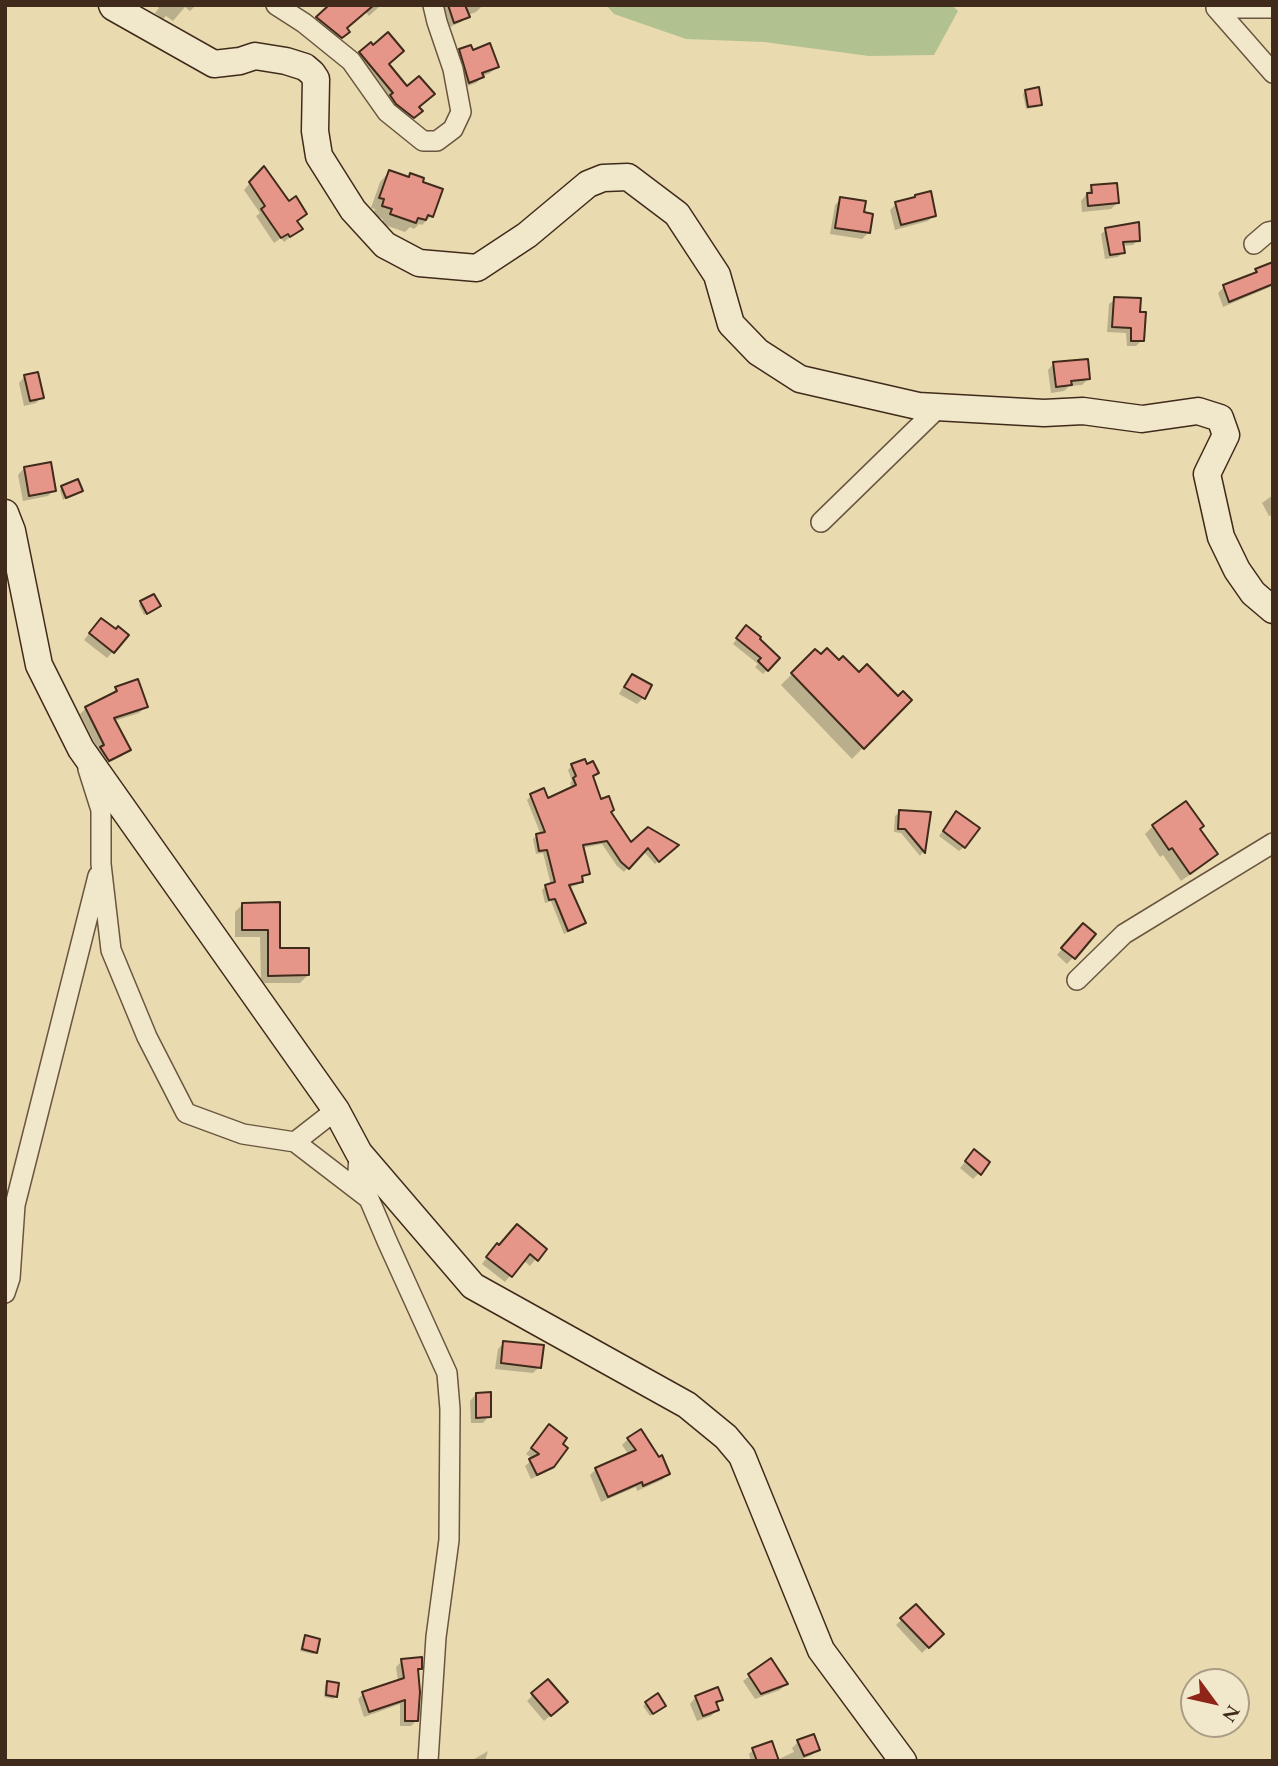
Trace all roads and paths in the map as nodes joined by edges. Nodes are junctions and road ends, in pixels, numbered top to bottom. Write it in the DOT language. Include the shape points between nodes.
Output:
graph roads {
  1 [pos="112,5"];
  2 [pos="276,5"];
  3 [pos="433,5"];
  4 [pos="1273,8"];
  5 [pos="1273,73"];
  6 [pos="1273,231"];
  7 [pos="1254,244"];
  8 [pos="939,407"];
  9 [pos="5,513"];
  10 [pos="821,522"];
  11 [pos="10,554"];
  12 [pos="1273,610"];
  13 [pos="81,749"];
  14 [pos="1273,843"];
  15 [pos="101,864"];
  16 [pos="1077,980"];
  17 [pos="336,1110"];
  18 [pos="295,1142"];
  19 [pos="359,1153"];
  20 [pos="369,1199"];
  21 [pos="5,1293"];
  22 [pos="428,1761"];
  23 [pos="903,1761"];
  1 -- 8 [label="street" via="214,64 255,56 286,61 312,72 319,156 353,210 384,245 419,263 477,268 527,235 588,184 628,177 677,214 717,275 731,324 758,352 800,380"];
  2 -- 3 [label="street" via="351,61 387,111 423,141 437,141 453,129 461,112"];
  4 -- 5 [label="street" via="1216,8"];
  6 -- 7 [label="street"];
  8 -- 10 [label="street"];
  8 -- 12 [label="street" via="1083,411 1142,419 1198,411 1220,418 1226,435 1207,474 1221,537 1253,593"];
  9 -- 11 [label="street" via="12,531"];
  11 -- 13 [label="street" via="39,665"];
  13 -- 15 [label="street" via="101,810"];
  13 -- 17 [label="street"];
  14 -- 16 [label="street" via="1124,934"];
  15 -- 18 [label="street" via="111,950 147,1037 186,1113 243,1134"];
  15 -- 21 [label="street" via="15,1205"];
  17 -- 18 [label="street"];
  17 -- 19 [label="street"];
  18 -- 20 [label="street"];
  19 -- 20 [label="street" via="358,1173"];
  19 -- 23 [label="street" via="473,1286 687,1405 726,1437 742,1456 821,1650"];
  20 -- 22 [label="street" via="447,1373 449,1540 436,1637"];
}
